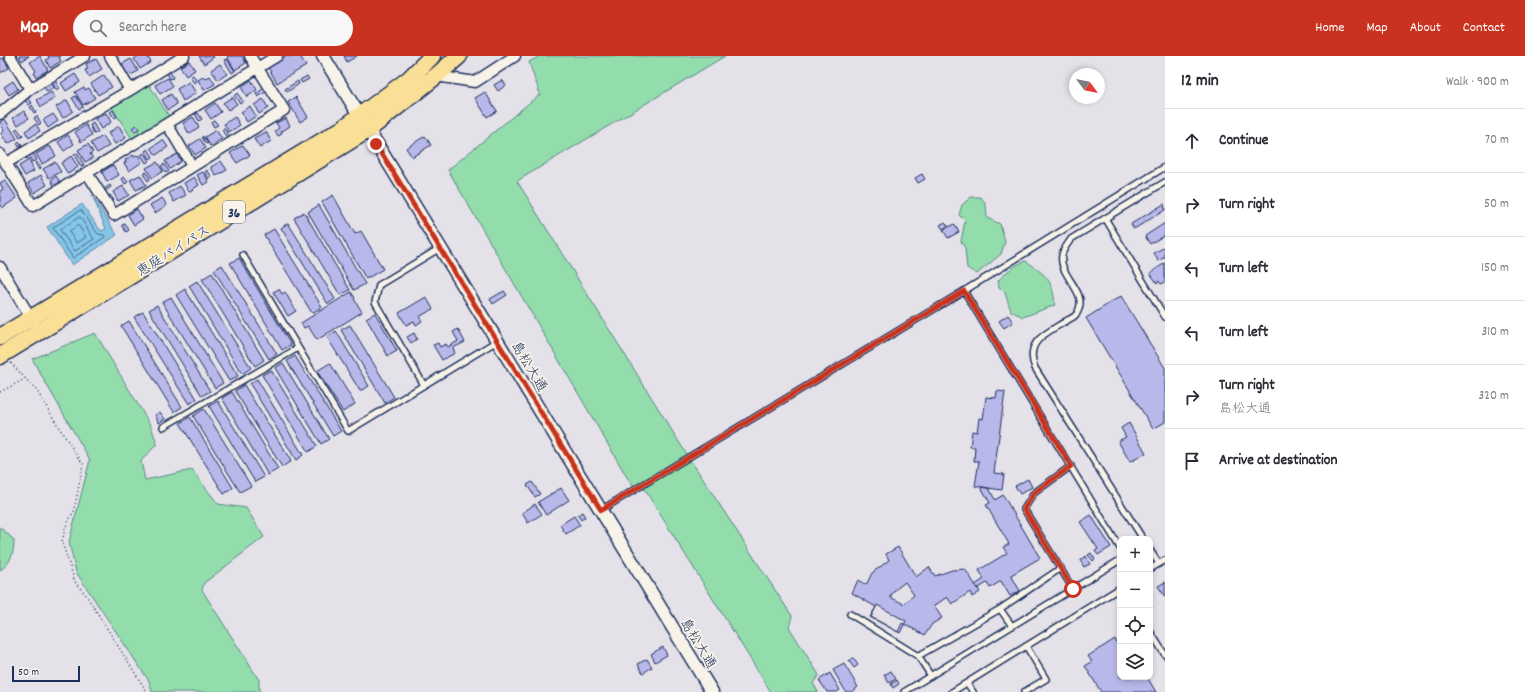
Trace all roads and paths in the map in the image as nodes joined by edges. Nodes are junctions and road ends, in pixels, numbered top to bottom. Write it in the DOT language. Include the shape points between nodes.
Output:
graph roads {
  1 [pos="10,56"];
  2 [pos="85,56"];
  3 [pos="110,56"];
  4 [pos="184,56"];
  5 [pos="250,56"];
  6 [pos="277,56"];
  7 [pos="323,56"];
  8 [pos="432,56"];
  9 [pos="459,56"];
  10 [pos="515,56"];
  11 [pos="257,68"];
  12 [pos="436,76"];
  13 [pos="30,89"];
  14 [pos="130,90"];
  15 [pos="0,114"];
  16 [pos="360,116"];
  17 [pos="167,124"];
  18 [pos="368,130"];
  19 [pos="0,154"];
  20 [pos="6,162"];
  21 [pos="192,166"];
  22 [pos="1165,167"];
  23 [pos="87,173"];
  24 [pos="1165,182"];
  25 [pos="1105,218"];
  26 [pos="440,248"];
  27 [pos="243,255"];
  28 [pos="0,267"];
  29 [pos="4,283"];
  30 [pos="964,291"];
  31 [pos="30,317"];
  32 [pos="1165,317"];
  33 [pos="40,332"];
  34 [pos="0,337"];
  35 [pos="497,341"];
  36 [pos="298,348"];
  37 [pos="3,354"];
  38 [pos="25,379"];
  39 [pos="424,385"];
  40 [pos="0,392"];
  41 [pos="163,427"];
  42 [pos="1071,466"];
  43 [pos="601,510"];
  44 [pos="1141,536"];
  45 [pos="1117,543"];
  46 [pos="1153,555"];
  47 [pos="1165,560"];
  48 [pos="1117,562"];
  49 [pos="1158,564"];
  50 [pos="1153,567"];
  51 [pos="1061,568"];
  52 [pos="1073,589"];
  53 [pos="1117,590"];
  54 [pos="1000,609"];
  55 [pos="850,614"];
  56 [pos="1012,626"];
  57 [pos="1153,636"];
  58 [pos="1026,646"];
  59 [pos="1165,655"];
  60 [pos="918,656"];
  61 [pos="931,676"];
  62 [pos="967,683"];
  63 [pos="147,692"];
  64 [pos="712,692"];
  65 [pos="904,692"];
  66 [pos="952,692"];
  67 [pos="973,692"];
  68 [pos="1024,692"];
  1 -- 13 [label="street"];
  2 -- 13 [label="street"];
  3 -- 14 [label="street"];
  4 -- 14 [label="street"];
  5 -- 11 [label="street"];
  6 -- 11 [label="street"];
  7 -- 16 [label="street, 島松大通"];
  8 -- 16 [label="highway, 恵庭バイパス / 36" via="409,79"];
  9 -- 12 [label="highway, 恵庭バイパス / 36"];
  10 -- 12 [label="street" via="475,82"];
  11 -- 17 [label="street"];
  11 -- 21 [label="street" via="284,110"];
  12 -- 18 [label="highway, 恵庭バイパス / 36"];
  13 -- 15 [label="street"];
  14 -- 20 [label="street"];
  16 -- 18 [label="street, 島松大通"];
  16 -- 31 [label="highway, 恵庭バイパス / 36"];
  17 -- 21 [label="street"];
  17 -- 23 [label="street"];
  18 -- 26 [label="street, 島松大通"];
  18 -- 33 [label="highway, 恵庭バイパス / 36"];
  19 -- 20 [label="street"];
  20 -- 23 [label="street" via="33,206"];
  21 -- 23 [label="street" via="114,215"];
  22 -- 30 [label="lane"];
  24 -- 25 [label="lane"];
  25 -- 32 [label="lane"];
  25 -- 44 [label="lane" via="1071,240 1065,248 1062,263 1079,295 1079,309 1076,316 1039,338 1032,352 1032,360"];
  26 -- 35 [label="street, 島松大通"];
  26 -- 39 [label="lane" via="379,286 374,302"];
  27 -- 36 [label="lane"];
  28 -- 29 [label="street"];
  29 -- 31 [label="street"];
  30 -- 42 [label="lane"];
  30 -- 43 [label="lane"];
  31 -- 33 [label="street"];
  31 -- 34 [label="highway, 恵庭バイパス / 36"];
  33 -- 37 [label="highway, 恵庭バイパス / 36"];
  35 -- 39 [label="lane"];
  35 -- 43 [label="street, 島松大通"];
  36 -- 39 [label="lane" via="348,431"];
  36 -- 41 [label="lane"];
  37 -- 38 [label="path"];
  38 -- 40 [label="path"];
  38 -- 63 [label="path" via="37,391 83,464 74,511 65,528 62,542 75,582 86,595"];
  42 -- 45 [label="lane"];
  42 -- 51 [label="lane" via="1034,493 1024,509"];
  43 -- 64 [label="street, 島松大通"];
  46 -- 49 [label="lane"];
  47 -- 49 [label="lane"];
  48 -- 52 [label="lane"];
  49 -- 50 [label="lane"];
  51 -- 52 [label="lane"];
  51 -- 54 [label="lane"];
  52 -- 56 [label="lane"];
  53 -- 58 [label="lane"];
  54 -- 56 [label="lane"];
  54 -- 60 [label="lane"];
  55 -- 60 [label="lane"];
  56 -- 61 [label="lane"];
  57 -- 59 [label="lane"];
  58 -- 62 [label="lane"];
  58 -- 68 [label="lane" via="1046,679"];
  60 -- 61 [label="lane"];
  61 -- 65 [label="lane"];
  62 -- 66 [label="lane"];
  62 -- 67 [label="lane"];
}
